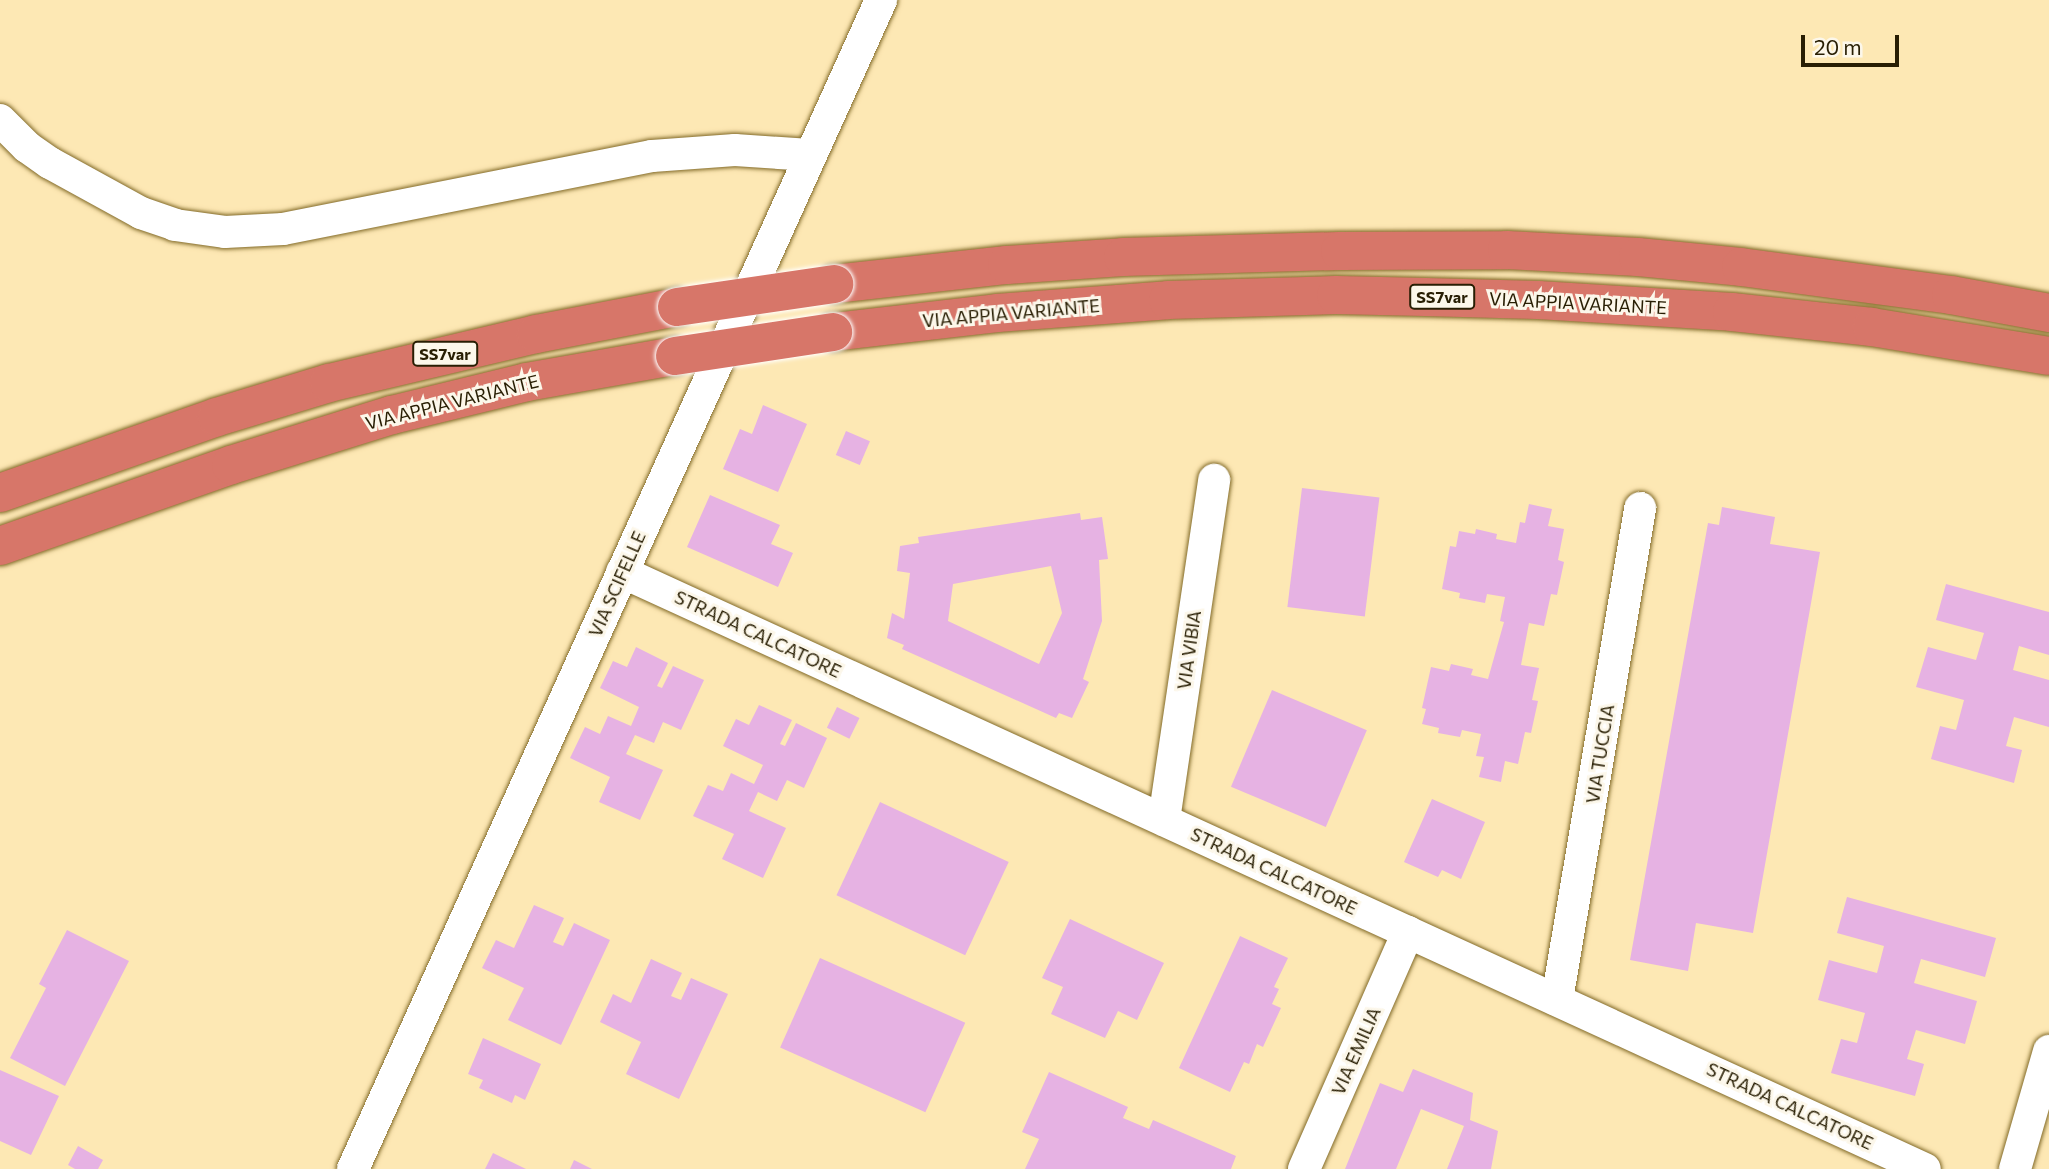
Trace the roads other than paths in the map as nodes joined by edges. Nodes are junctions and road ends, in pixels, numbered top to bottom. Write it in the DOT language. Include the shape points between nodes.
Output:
graph roads {
  1 [pos="881,0"];
  2 [pos="0,120"];
  3 [pos="810,155"];
  4 [pos="2049,313"];
  5 [pos="2049,356"];
  6 [pos="1214,481"];
  7 [pos="0,493"];
  8 [pos="1640,508"];
  9 [pos="0,546"];
  10 [pos="622,572"];
  11 [pos="1164,820"];
  12 [pos="1408,932"];
  13 [pos="1558,1000"];
  14 [pos="2049,1051"];
  15 [pos="353,1169"];
  16 [pos="1304,1169"];
  17 [pos="1925,1169"];
  18 [pos="2015,1169"];
  1 -- 3 [label="street, VIA SCIFELLE"];
  2 -- 3 [label="street" via="50,163 141,213 174,225 225,232 283,229 673,153 734,150"];
  3 -- 10 [label="street, VIA SCIFELLE"];
  4 -- 7 [label="highway, SS7var, bridge" via="1741,267 1507,250 1123,257 1007,265 677,307 430,358 217,417"];
  5 -- 9 [label="highway, VIA APPIA VARIANTE / SS7var, bridge" via="1872,327 1732,312 1538,300 1400,296 1168,300 997,313 833,332 527,382 231,465"];
  6 -- 11 [label="street, VIA VIBIA"];
  8 -- 13 [label="street, VIA TUCCIA"];
  10 -- 11 [label="street, STRADA CALCATORE"];
  10 -- 15 [label="street, VIA SCIFELLE"];
  11 -- 12 [label="street, STRADA CALCATORE"];
  12 -- 13 [label="street, STRADA CALCATORE"];
  12 -- 16 [label="street, VIA EMILIA"];
  13 -- 17 [label="street, STRADA CALCATORE"];
  14 -- 18 [label="street"];
}
